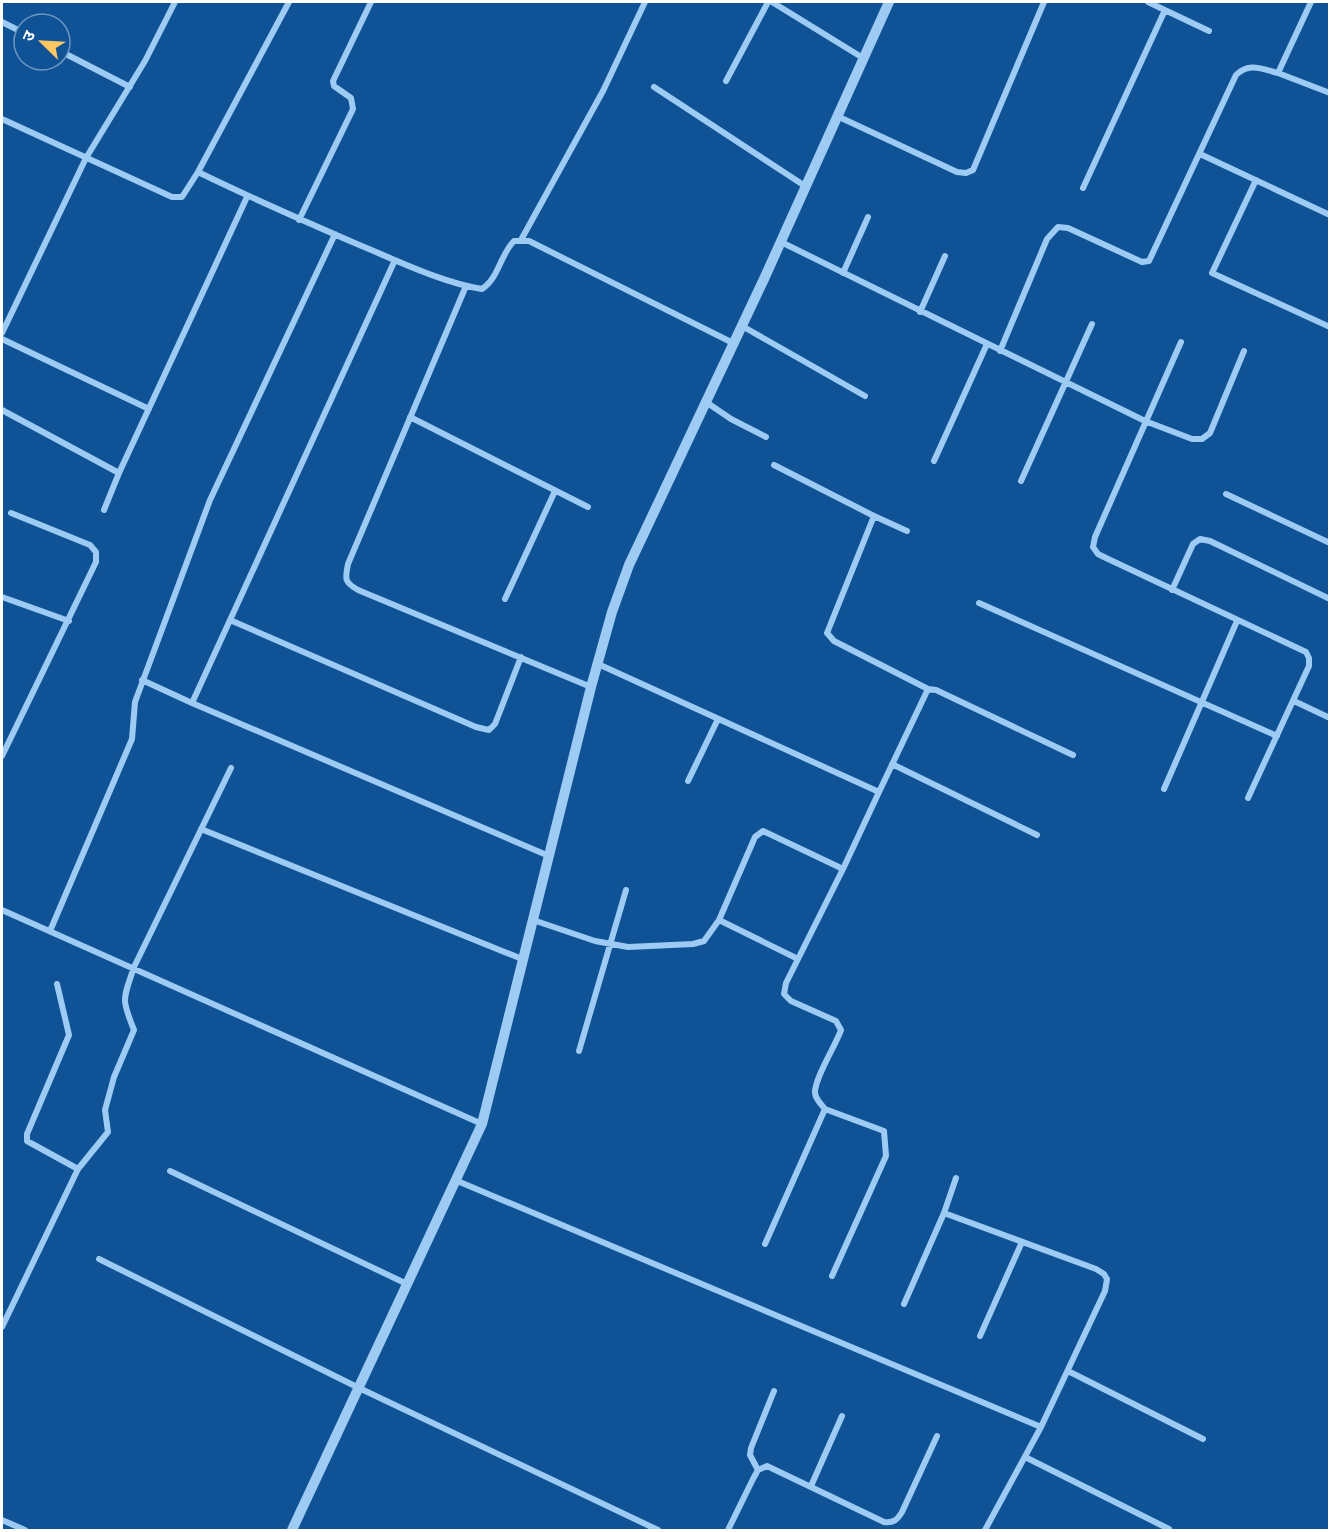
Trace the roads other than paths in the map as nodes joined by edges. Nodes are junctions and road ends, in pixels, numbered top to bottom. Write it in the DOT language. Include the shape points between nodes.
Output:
graph roads {
  1 [pos="175,2"];
  2 [pos="289,2"];
  3 [pos="371,2"];
  4 [pos="645,2"];
  5 [pos="770,2"];
  6 [pos="890,2"];
  7 [pos="1044,2"];
  8 [pos="1148,2"];
  9 [pos="1311,2"];
  10 [pos="1164,10"];
  11 [pos="1209,31"];
  12 [pos="72,57"];
  13 [pos="864,58"];
  14 [pos="1278,74"];
  15 [pos="726,81"];
  16 [pos="130,87"];
  17 [pos="654,87"];
  18 [pos="1329,93"];
  19 [pos="837,116"];
  20 [pos="2,119"];
  21 [pos="1200,154"];
  22 [pos="86,158"];
  23 [pos="198,172"];
  24 [pos="1256,180"];
  25 [pos="805,186"];
  26 [pos="1083,188"];
  27 [pos="247,197"];
  28 [pos="1329,215"];
  29 [pos="868,217"];
  30 [pos="299,220"];
  31 [pos="335,234"];
  32 [pos="521,240"];
  33 [pos="781,242"];
  34 [pos="945,256"];
  35 [pos="396,260"];
  36 [pos="843,273"];
  37 [pos="466,286"];
  38 [pos="920,312"];
  39 [pos="1092,324"];
  40 [pos="742,326"];
  41 [pos="1329,327"];
  42 [pos="2,333"];
  43 [pos="2,339"];
  44 [pos="1181,342"];
  45 [pos="733,343"];
  46 [pos="987,344"];
  47 [pos="1000,351"];
  48 [pos="1244,351"];
  49 [pos="1065,382"];
  50 [pos="865,396"];
  51 [pos="706,402"];
  52 [pos="148,409"];
  53 [pos="2,410"];
  54 [pos="410,417"];
  55 [pos="1145,421"];
  56 [pos="766,437"];
  57 [pos="934,461"];
  58 [pos="774,465"];
  59 [pos="119,472"];
  60 [pos="1021,481"];
  61 [pos="555,491"];
  62 [pos="1226,494"];
  63 [pos="588,507"];
  64 [pos="104,510"];
  65 [pos="11,513"];
  66 [pos="874,516"];
  67 [pos="907,531"];
  68 [pos="1329,543"];
  69 [pos="1172,590"];
  70 [pos="2,597"];
  71 [pos="505,599"];
  72 [pos="1329,599"];
  73 [pos="980,603"];
  74 [pos="230,620"];
  75 [pos="69,621"];
  76 [pos="1237,621"];
  77 [pos="521,657"];
  78 [pos="598,664"];
  79 [pos="142,680"];
  80 [pos="591,687"];
  81 [pos="928,689"];
  82 [pos="1294,700"];
  83 [pos="1200,702"];
  84 [pos="192,703"];
  85 [pos="1329,718"];
  86 [pos="718,719"];
  87 [pos="1277,736"];
  88 [pos="1072,755"];
  89 [pos="2,756"];
  90 [pos="892,764"];
  91 [pos="231,768"];
  92 [pos="688,781"];
  93 [pos="1164,789"];
  94 [pos="879,792"];
  95 [pos="1248,798"];
  96 [pos="201,829"];
  97 [pos="1037,835"];
  98 [pos="549,856"];
  99 [pos="843,869"];
  100 [pos="626,890"];
  101 [pos="2,910"];
  102 [pos="533,920"];
  103 [pos="719,920"];
  104 [pos="50,931"];
  105 [pos="610,945"];
  106 [pos="522,959"];
  107 [pos="798,959"];
  108 [pos="134,968"];
  109 [pos="57,984"];
  110 [pos="579,1051"];
  111 [pos="825,1109"];
  112 [pos="482,1124"];
  113 [pos="78,1169"];
  114 [pos="170,1172"];
  115 [pos="957,1178"];
  116 [pos="455,1180"];
  117 [pos="944,1213"];
  118 [pos="1022,1242"];
  119 [pos="765,1244"];
  120 [pos="99,1259"];
  121 [pos="832,1276"];
  122 [pos="407,1284"];
  123 [pos="904,1304"];
  124 [pos="2,1327"];
  125 [pos="980,1336"];
  126 [pos="1068,1371"];
  127 [pos="359,1389"];
  128 [pos="774,1391"];
  129 [pos="842,1416"];
  130 [pos="1041,1427"];
  131 [pos="937,1436"];
  132 [pos="1203,1439"];
  133 [pos="1025,1457"];
  134 [pos="758,1470"];
  135 [pos="811,1486"];
  136 [pos="2,1520"];
  137 [pos="1169,1529"];
  138 [pos="25,1530"];
  139 [pos="292,1530"];
  140 [pos="658,1530"];
  141 [pos="728,1530"];
  142 [pos="985,1530"];
  1 -- 16 [label="street"];
  2 -- 23 [label="street"];
  3 -- 30 [label="street" via="333,81 333,86 351,98 353,109"];
  4 -- 32 [label="street" via="603,91"];
  5 -- 13 [label="street"];
  5 -- 15 [label="street"];
  6 -- 13 [label="street"];
  7 -- 19 [label="street" via="973,170 957,172"];
  8 -- 10 [label="street"];
  9 -- 14 [label="street"];
  10 -- 11 [label="street"];
  10 -- 26 [label="street"];
  12 -- 16 [label="street"];
  13 -- 19 [label="street"];
  14 -- 18 [label="street"];
  14 -- 21 [label="street" via="1254,66 1236,75"];
  16 -- 22 [label="street"];
  17 -- 25 [label="street"];
  19 -- 25 [label="street"];
  20 -- 22 [label="street"];
  21 -- 24 [label="street"];
  21 -- 47 [label="street" via="1149,261 1068,228 1053,231"];
  22 -- 23 [label="street" via="177,198 186,192"];
  22 -- 42 [label="street"];
  23 -- 27 [label="street"];
  24 -- 28 [label="street"];
  24 -- 41 [label="street" via="1212,273"];
  25 -- 33 [label="street"];
  27 -- 30 [label="street"];
  27 -- 52 [label="street"];
  29 -- 36 [label="street"];
  30 -- 31 [label="street"];
  31 -- 35 [label="street"];
  31 -- 79 [label="street" via="210,500"];
  32 -- 37 [label="street" via="508,247 490,284 482,289"];
  32 -- 45 [label="street"];
  33 -- 36 [label="street"];
  33 -- 40 [label="street"];
  34 -- 38 [label="street"];
  35 -- 37 [label="street"];
  35 -- 74 [label="street"];
  36 -- 38 [label="street"];
  37 -- 54 [label="street"];
  38 -- 46 [label="street"];
  39 -- 49 [label="street"];
  40 -- 45 [label="street"];
  40 -- 50 [label="street"];
  43 -- 52 [label="street"];
  44 -- 55 [label="street"];
  45 -- 51 [label="street"];
  46 -- 47 [label="street"];
  46 -- 57 [label="street"];
  47 -- 49 [label="street"];
  48 -- 55 [label="street" via="1210,433 1202,439 1192,439"];
  49 -- 55 [label="street"];
  49 -- 60 [label="street"];
  51 -- 56 [label="street"];
  51 -- 78 [label="street" via="629,565"];
  52 -- 59 [label="street"];
  53 -- 59 [label="street"];
  54 -- 61 [label="street"];
  54 -- 77 [label="street" via="345,578 358,590"];
  55 -- 69 [label="street" via="1093,547 1098,554"];
  58 -- 66 [label="street"];
  59 -- 64 [label="street"];
  61 -- 63 [label="street"];
  61 -- 71 [label="street"];
  62 -- 68 [label="street"];
  65 -- 75 [label="street" via="90,545 96,552 96,562"];
  66 -- 67 [label="street"];
  66 -- 81 [label="street" via="827,633 834,641"];
  69 -- 72 [label="street" via="1193,544 1200,539"];
  69 -- 76 [label="street"];
  70 -- 75 [label="street"];
  73 -- 83 [label="street"];
  74 -- 77 [label="street" via="489,730 495,724"];
  74 -- 84 [label="street"];
  75 -- 89 [label="street"];
  76 -- 82 [label="street" via="1306,652 1309,666"];
  76 -- 83 [label="street"];
  77 -- 80 [label="street"];
  78 -- 80 [label="street"];
  78 -- 86 [label="street"];
  79 -- 84 [label="street"];
  79 -- 104 [label="street" via="135,702 132,739"];
  80 -- 98 [label="street"];
  81 -- 88 [label="street"];
  81 -- 90 [label="street"];
  82 -- 85 [label="street"];
  82 -- 87 [label="street"];
  83 -- 87 [label="street"];
  83 -- 93 [label="street"];
  84 -- 98 [label="street"];
  86 -- 92 [label="street"];
  86 -- 94 [label="street"];
  87 -- 95 [label="street"];
  90 -- 94 [label="street"];
  90 -- 97 [label="street"];
  91 -- 96 [label="street"];
  94 -- 99 [label="street"];
  96 -- 106 [label="street"];
  96 -- 108 [label="street"];
  98 -- 102 [label="street"];
  99 -- 103 [label="street" via="767,831 759,832"];
  99 -- 107 [label="street"];
  100 -- 105 [label="street"];
  101 -- 104 [label="street"];
  102 -- 105 [label="street"];
  102 -- 106 [label="street"];
  103 -- 105 [label="street" via="704,941 693,944 646,948"];
  103 -- 107 [label="street"];
  104 -- 108 [label="street"];
  105 -- 110 [label="street"];
  106 -- 112 [label="street"];
  107 -- 111 [label="street" via="784,994 836,1021 841,1030 815,1092"];
  108 -- 112 [label="street"];
  108 -- 113 [label="street" via="124,1006 134,1030 105,1110 108,1132"];
  109 -- 113 [label="street" via="69,1035 27,1142"];
  111 -- 119 [label="street"];
  111 -- 121 [label="street" via="884,1131 886,1156"];
  112 -- 116 [label="street"];
  113 -- 124 [label="street"];
  114 -- 122 [label="street"];
  115 -- 117 [label="street"];
  116 -- 122 [label="street"];
  116 -- 130 [label="street"];
  117 -- 118 [label="street"];
  117 -- 123 [label="street"];
  118 -- 125 [label="street"];
  118 -- 126 [label="street" via="1096,1269 1107,1279"];
  120 -- 127 [label="street"];
  122 -- 127 [label="street"];
  126 -- 130 [label="street"];
  126 -- 132 [label="street"];
  127 -- 139 [label="street"];
  127 -- 140 [label="street"];
  128 -- 134 [label="street" via="751,1448 750,1455"];
  129 -- 135 [label="street"];
  130 -- 133 [label="street"];
  131 -- 135 [label="street" via="902,1512 890,1523"];
  133 -- 137 [label="street"];
  133 -- 142 [label="street"];
  134 -- 135 [label="street" via="767,1466"];
  134 -- 141 [label="street"];
  136 -- 138 [label="street"];
}
